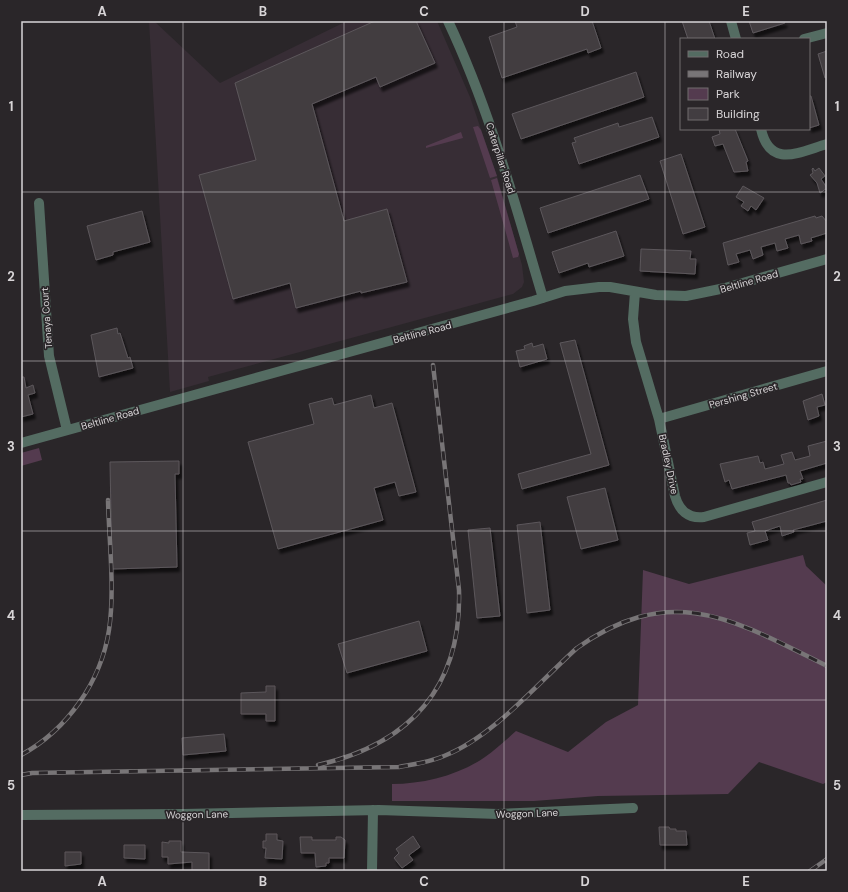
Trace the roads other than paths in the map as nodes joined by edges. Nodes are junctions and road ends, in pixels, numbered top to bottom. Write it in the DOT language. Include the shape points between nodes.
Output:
graph roads {
  1 [pos="448,21"];
  2 [pos="731,21"];
  3 [pos="827,33"];
  4 [pos="736,38"];
  5 [pos="808,38"];
  6 [pos="761,130"];
  7 [pos="827,144"];
  8 [pos="39,203"];
  9 [pos="827,259"];
  10 [pos="635,292"];
  11 [pos="542,298"];
  12 [pos="827,371"];
  13 [pos="659,419"];
  14 [pos="67,430"];
  15 [pos="21,443"];
  16 [pos="827,482"];
  17 [pos="633,808"];
  18 [pos="372,810"];
  19 [pos="21,815"];
  20 [pos="372,871"];
  1 -- 11 [label="street, Caterpillar Road" via="484,105 515,201"];
  2 -- 4 [label="street"];
  3 -- 5 [label="street"];
  6 -- 7 [label="street" via="766,144 774,153 780,155 795,154"];
  8 -- 14 [label="street, Tenaya Court" via="49,356"];
  9 -- 10 [label="street, Beltline Road" via="701,294 669,296"];
  10 -- 11 [label="street, Beltline Road" via="599,287 578,288"];
  10 -- 13 [label="street, Bradley Drive" via="633,326"];
  11 -- 14 [label="street, Beltline Road"];
  12 -- 13 [label="street, Pershing Street"];
  13 -- 16 [label="street, Bradley Drive" via="678,504 690,516 701,518 714,515"];
  14 -- 15 [label="street, Beltline Road"];
  17 -- 18 [label="street, Woggon Lane" via="498,814"];
  18 -- 19 [label="street, Woggon Lane"];
  18 -- 20 [label="street"];
}
